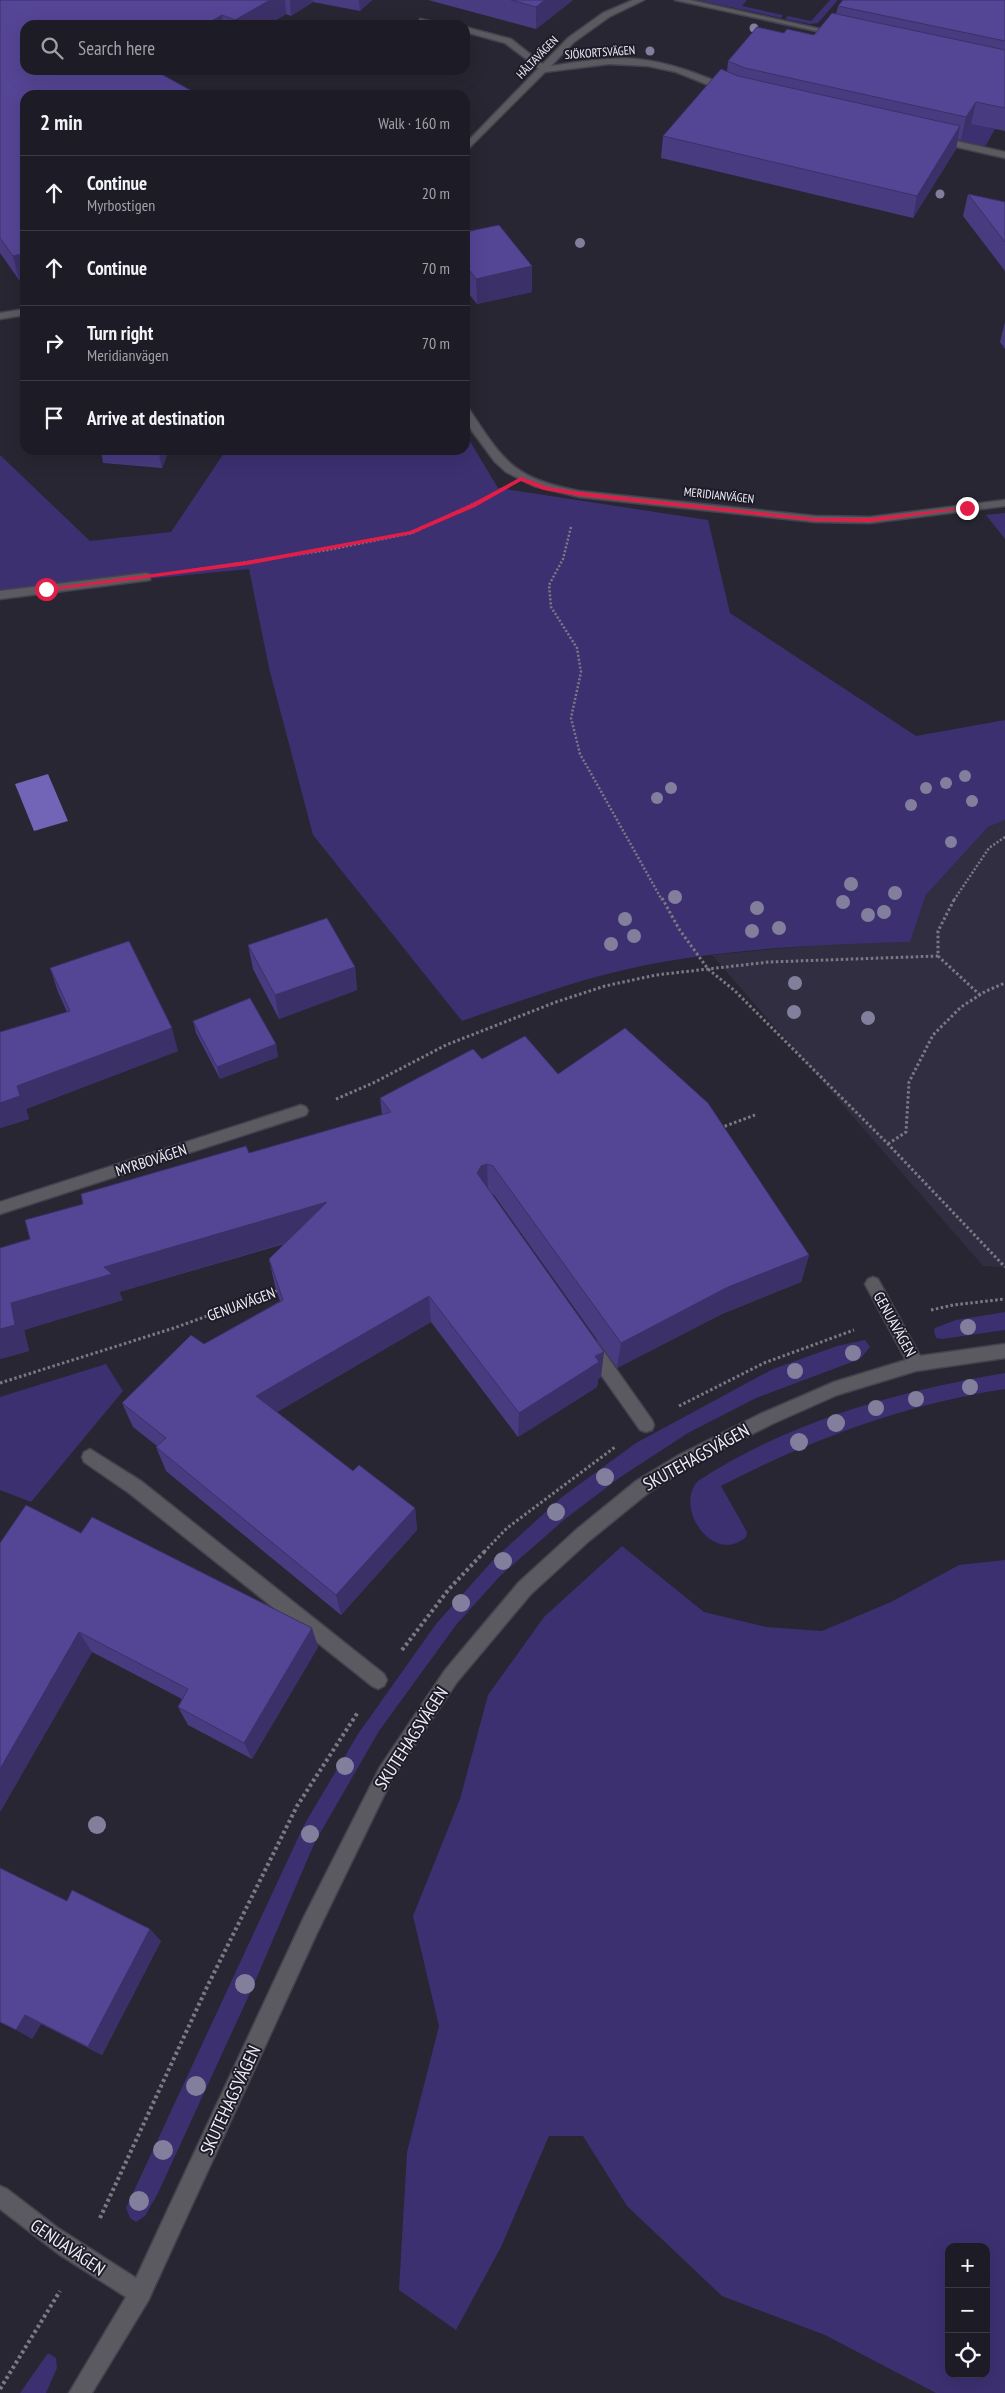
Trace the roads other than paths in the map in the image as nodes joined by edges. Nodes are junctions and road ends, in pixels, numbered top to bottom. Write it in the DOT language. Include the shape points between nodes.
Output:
graph roads {
  1 [pos="640,0"];
  2 [pos="679,0"];
  3 [pos="470,30"];
  4 [pos="845,35"];
  5 [pos="545,69"];
  6 [pos="739,94"];
  7 [pos="925,137"];
  8 [pos="470,144"];
  9 [pos="1005,155"];
  10 [pos="20,313"];
  11 [pos="0,316"];
  12 [pos="470,418"];
  13 [pos="1005,503"];
  14 [pos="146,577"];
  15 [pos="0,595"];
  16 [pos="302,1111"];
  17 [pos="0,1208"];
  18 [pos="873,1284"];
  19 [pos="584,1337"];
  20 [pos="1005,1351"];
  21 [pos="916,1364"];
  22 [pos="646,1425"];
  23 [pos="90,1457"];
  24 [pos="378,1680"];
  25 [pos="0,2196"];
  26 [pos="140,2293"];
  27 [pos="80,2393"];
  1 -- 5 [label="street, HÅLTAVÄGEN" via="606,15 571,40"];
  2 -- 4 [label="street"];
  3 -- 5 [label="street" via="508,41"];
  5 -- 6 [label="street, SJÖKORTSVÄGEN" via="617,61 650,63"];
  5 -- 8 [label="street, HÅLTAVÄGEN"];
  7 -- 9 [label="street"];
  10 -- 11 [label="street"];
  12 -- 13 [label="street, MERIDIANVÄGEN" via="487,446 521,479 546,488 580,494 814,519 870,520"];
  14 -- 15 [label="street"];
  16 -- 17 [label="street, MYRBOVÄGEN"];
  18 -- 21 [label="street, GENUAVÄGEN"];
  19 -- 22 [label="street"];
  20 -- 21 [label="street, SKUTEHAGSVÄGEN"];
  21 -- 26 [label="street, SKUTEHAGSVÄGEN" via="834,1389 766,1419 685,1460 642,1487 525,1588 451,1676 386,1773 310,1926"];
  23 -- 24 [label="street" via="135,1486"];
  25 -- 26 [label="street, GENUAVÄGEN" via="36,2227"];
  26 -- 27 [label="street, SKUTEHAGSVÄGEN"];
}
